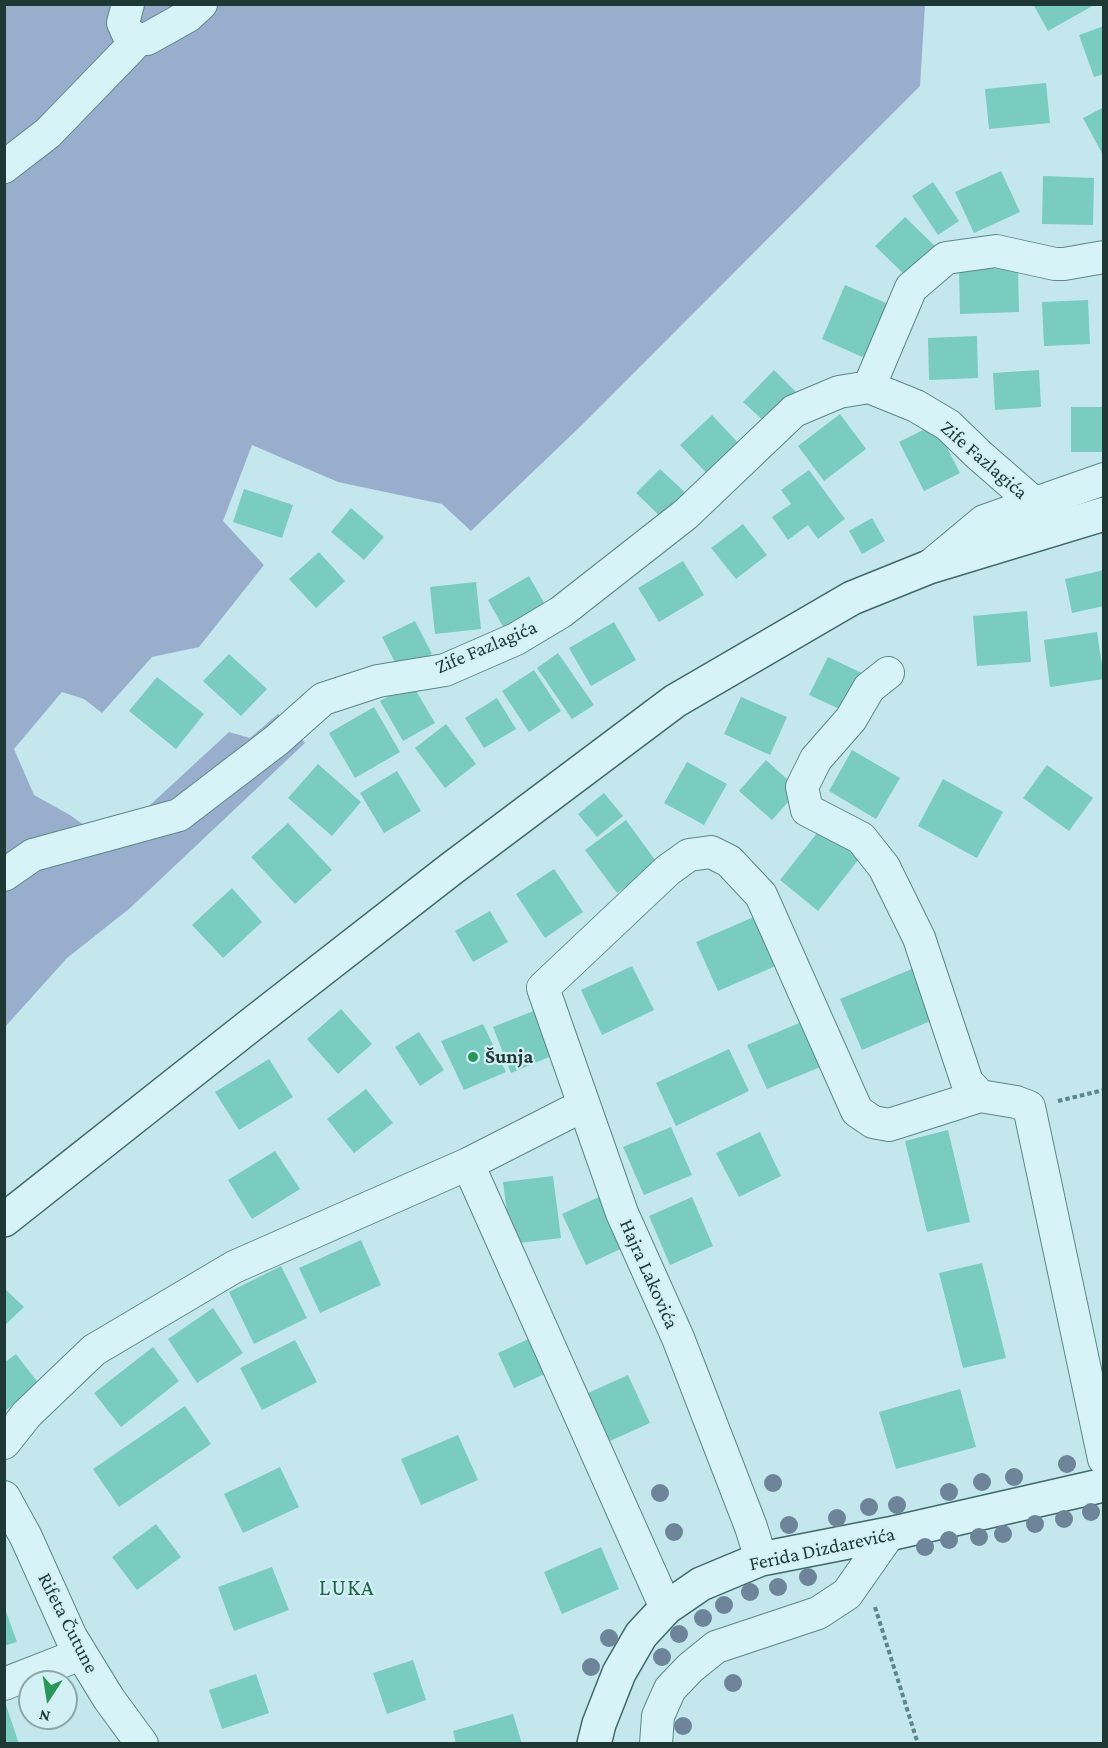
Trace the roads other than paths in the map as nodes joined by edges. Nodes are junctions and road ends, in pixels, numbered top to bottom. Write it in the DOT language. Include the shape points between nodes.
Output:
graph roads {
  1 [pos="128,4"];
  2 [pos="201,4"];
  3 [pos="139,39"];
  4 [pos="4,167"];
  5 [pos="1104,257"];
  6 [pos="869,387"];
  7 [pos="1104,478"];
  8 [pos="1034,503"];
  9 [pos="1104,513"];
  10 [pos="929,567"];
  11 [pos="888,673"];
  12 [pos="4,875"];
  13 [pos="980,1096"];
  14 [pos="584,1105"];
  15 [pos="468,1164"];
  16 [pos="4,1220"];
  17 [pos="4,1443"];
  18 [pos="1104,1459"];
  19 [pos="1104,1485"];
  20 [pos="4,1497"];
  21 [pos="889,1534"];
  22 [pos="761,1559"];
  23 [pos="666,1608"];
  24 [pos="81,1654"];
  25 [pos="4,1684"];
  26 [pos="142,1743"];
  27 [pos="594,1743"];
  28 [pos="656,1743"];
  1 -- 3 [label="street" via="123,23 128,34"];
  2 -- 3 [label="street" via="188,16 147,39"];
  3 -- 4 [label="street" via="48,133"];
  5 -- 6 [label="street" via="1064,264 996,251 946,258 911,288"];
  6 -- 8 [label="street, Zife Fazlagića" via="916,406 948,425"];
  6 -- 12 [label="street, Zife Fazlagića" via="839,392 794,411 686,514 561,612 516,639 445,670 378,681 323,699 277,741 179,815 33,855"];
  7 -- 8 [label="street"];
  8 -- 10 [label="street" via="984,521"];
  9 -- 10 [label="street"];
  10 -- 16 [label="street" via="852,598 675,701 424,890"];
  11 -- 13 [label="street" via="869,688 851,720 816,759 802,787 807,810 861,838 885,867 919,938 967,1082"];
  13 -- 14 [label="street, Hajra Lakovića" via="889,1125 873,1122 857,1111 761,895 729,861 711,852 689,855 668,870 543,988"];
  13 -- 18 [label="street" via="1029,1107"];
  14 -- 15 [label="street"];
  14 -- 22 [label="street, Hajra Lakovića" via="622,1213 678,1338"];
  15 -- 17 [label="street" via="234,1267 94,1350 27,1414"];
  15 -- 23 [label="street"];
  19 -- 21 [label="street, Ferida Dizdarevića"];
  20 -- 24 [label="street, Rifeta Čutune"];
  21 -- 22 [label="street, Ferida Dizdarevića"];
  21 -- 28 [label="street" via="848,1594 818,1613 716,1647 690,1668 670,1689 658,1716"];
  22 -- 23 [label="street, Ferida Dizdarevića" via="701,1584"];
  23 -- 27 [label="street, Ferida Dizdarevića" via="641,1635 619,1673"];
  24 -- 25 [label="street"];
  24 -- 26 [label="street, Rifeta Čutune"];
}
